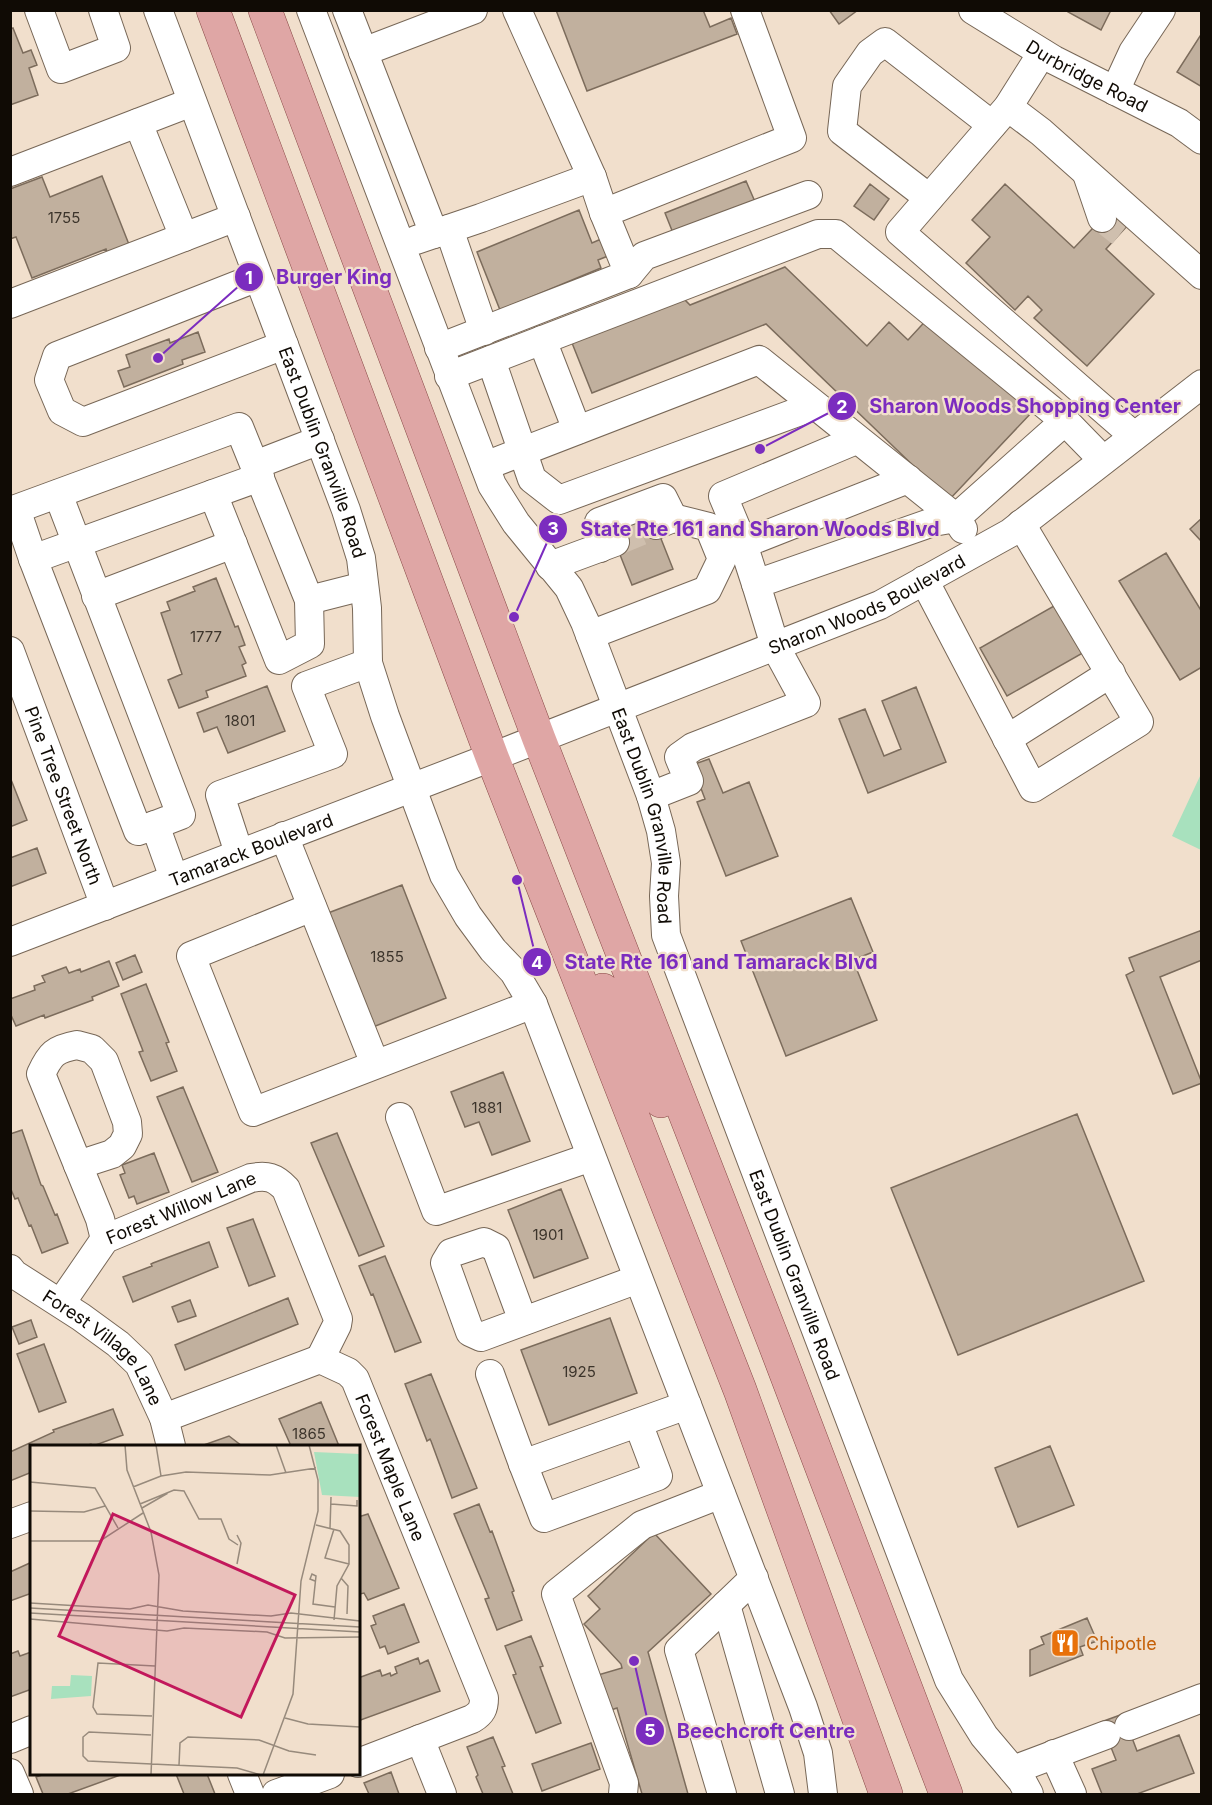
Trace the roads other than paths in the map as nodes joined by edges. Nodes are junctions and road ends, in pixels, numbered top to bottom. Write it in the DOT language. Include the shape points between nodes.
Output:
graph roads {
  1 [pos="39,10"];
  2 [pos="103,10"];
  3 [pos="158,10"];
  4 [pos="213,10"];
  5 [pos="265,10"];
  6 [pos="311,10"];
  7 [pos="473,10"];
  8 [pos="517,10"];
  9 [pos="745,10"];
  10 [pos="973,10"];
  11 [pos="1161,10"];
  12 [pos="349,11"];
  13 [pos="321,38"];
  14 [pos="363,52"];
  15 [pos="1042,53"];
  16 [pos="1115,91"];
  17 [pos="192,102"];
  18 [pos="1000,116"];
  19 [pos="138,123"];
  20 [pos="1202,140"];
  21 [pos="10,172"];
  22 [pos="1087,172"];
  23 [pos="592,177"];
  24 [pos="808,195"];
  25 [pos="929,198"];
  26 [pos="604,213"];
  27 [pos="236,217"];
  28 [pos="1153,231"];
  29 [pos="441,232"];
  30 [pos="184,237"];
  31 [pos="400,245"];
  32 [pos="629,274"];
  33 [pos="1202,275"];
  34 [pos="258,277"];
  35 [pos="10,304"];
  36 [pos="484,331"];
  37 [pos="542,340"];
  38 [pos="284,345"];
  39 [pos="439,348"];
  40 [pos="491,360"];
  41 [pos="449,376"];
  42 [pos="1202,384"];
  43 [pos="814,406"];
  44 [pos="1065,421"];
  45 [pos="577,430"];
  46 [pos="1134,436"];
  47 [pos="320,440"];
  48 [pos="856,440"];
  49 [pos="522,452"];
  50 [pos="1103,460"];
  51 [pos="485,466"];
  52 [pos="257,471"];
  53 [pos="908,479"];
  54 [pos="58,494"];
  55 [pos="213,494"];
  56 [pos="956,518"];
  57 [pos="1021,524"];
  58 [pos="77,544"];
  59 [pos="233,544"];
  60 [pos="743,544"];
  61 [pos="976,552"];
  62 [pos="33,559"];
  63 [pos="550,566"];
  64 [pos="924,580"];
  65 [pos="756,584"];
  66 [pos="364,586"];
  67 [pos="96,596"];
  68 [pos="309,600"];
  69 [pos="590,635"];
  70 [pos="775,646"];
  71 [pos="10,651"];
  72 [pos="368,663"];
  73 [pos="1111,673"];
  74 [pos="616,707"];
  75 [pos="539,739"];
  76 [pos="1007,739"];
  77 [pos="492,757"];
  78 [pos="413,787"];
  79 [pos="651,796"];
  80 [pos="155,825"];
  81 [pos="284,836"];
  82 [pos="239,853"];
  83 [pos="174,878"];
  84 [pos="105,906"];
  85 [pos="312,907"];
  86 [pos="10,942"];
  87 [pos="533,1004"];
  88 [pos="375,1064"];
  89 [pos="400,1117"];
  90 [pos="591,1157"];
  91 [pos="78,1165"];
  92 [pos="726,1218"];
  93 [pos="105,1239"];
  94 [pos="12,1273"];
  95 [pos="638,1279"];
  96 [pos="61,1303"];
  97 [pos="523,1321"];
  98 [pos="320,1359"];
  99 [pos="490,1374"];
  100 [pos="687,1405"];
  101 [pos="164,1419"];
  102 [pos="638,1423"];
  103 [pos="171,1445"];
  104 [pos="523,1464"];
  105 [pos="721,1494"];
  106 [pos="30,1517"];
  107 [pos="10,1524"];
  108 [pos="754,1578"];
  109 [pos="811,1586"];
  110 [pos="726,1605"];
  111 [pos="1202,1698"];
  112 [pos="30,1731"];
  113 [pos="10,1739"];
  114 [pos="420,1739"];
  115 [pos="1054,1754"];
  116 [pos="360,1762"];
  117 [pos="1013,1770"];
  118 [pos="10,1773"];
  119 [pos="243,1775"];
  120 [pos="325,1775"];
  121 [pos="19,1794"];
  122 [pos="250,1794"];
  123 [pos="276,1794"];
  124 [pos="442,1794"];
  125 [pos="622,1794"];
  126 [pos="722,1794"];
  127 [pos="780,1794"];
  128 [pos="823,1794"];
  129 [pos="886,1794"];
  130 [pos="910,1794"];
  131 [pos="946,1794"];
  132 [pos="1029,1794"];
  133 [pos="1072,1794"];
  1 -- 2 [label="street" via="61,69 116,48"];
  3 -- 17 [label="street, East Dublin Granville Road"];
  4 -- 77 [label="main road"];
  5 -- 75 [label="main road"];
  6 -- 13 [label="street, East Dublin Granville Road"];
  7 -- 14 [label="street"];
  8 -- 23 [label="street"];
  9 -- 26 [label="street" via="792,138"];
  10 -- 15 [label="street, Durbridge Road"];
  11 -- 16 [label="street" via="1133,52"];
  12 -- 13 [label="street" via="342,27"];
  12 -- 14 [label="street"];
  13 -- 31 [label="street, East Dublin Granville Road"];
  14 -- 29 [label="street"];
  15 -- 16 [label="street, Durbridge Road"];
  15 -- 18 [label="street"];
  16 -- 20 [label="street, Durbridge Road" via="1179,123"];
  17 -- 19 [label="street"];
  17 -- 27 [label="street, East Dublin Granville Road"];
  18 -- 22 [label="street" via="1041,132"];
  18 -- 25 [label="street"];
  18 -- 25 [label="street" via="885,42 870,53 847,86 842,131"];
  19 -- 21 [label="street"];
  19 -- 30 [label="street"];
  22 -- 28 [label="street"];
  22 -- 28 [label="street" via="1112,225"];
  23 -- 26 [label="street"];
  23 -- 29 [label="street"];
  24 -- 32 [label="street" via="644,256"];
  25 -- 46 [label="street" via="900,232"];
  26 -- 32 [label="street"];
  27 -- 30 [label="street"];
  27 -- 34 [label="street, East Dublin Granville Road"];
  28 -- 33 [label="street"];
  29 -- 31 [label="street"];
  29 -- 36 [label="street"];
  30 -- 35 [label="street"];
  31 -- 39 [label="street, East Dublin Granville Road"];
  32 -- 36 [label="street"];
  34 -- 38 [label="street, East Dublin Granville Road"];
  34 -- 38 [label="street" via="57,356 49,380 62,411 83,422"];
  36 -- 39 [label="street"];
  37 -- 40 [label="street"];
  37 -- 44 [label="street" via="818,234 836,234"];
  37 -- 45 [label="street"];
  38 -- 47 [label="street, East Dublin Granville Road"];
  39 -- 41 [label="street, East Dublin Granville Road"];
  40 -- 41 [label="street"];
  40 -- 49 [label="street"];
  41 -- 51 [label="street, East Dublin Granville Road"];
  42 -- 46 [label="street, Sharon Woods Boulevard"];
  43 -- 45 [label="street" via="759,360"];
  43 -- 48 [label="street"];
  43 -- 49 [label="street" via="559,500 532,479"];
  44 -- 50 [label="street"];
  44 -- 56 [label="street"];
  45 -- 49 [label="street"];
  46 -- 50 [label="street, Sharon Woods Boulevard"];
  47 -- 52 [label="street"];
  47 -- 66 [label="street, East Dublin Granville Road" via="361,558"];
  48 -- 53 [label="street"];
  48 -- 60 [label="street" via="723,496"];
  49 -- 51 [label="street"];
  50 -- 57 [label="street, Sharon Woods Boulevard"];
  51 -- 63 [label="street, East Dublin Granville Road" via="516,523"];
  52 -- 54 [label="street" via="239,428"];
  52 -- 55 [label="street"];
  52 -- 68 [label="street"];
  53 -- 56 [label="street"];
  53 -- 60 [label="street"];
  54 -- 58 [label="street"];
  54 -- 62 [label="street" via="16,509"];
  55 -- 58 [label="street"];
  55 -- 59 [label="street"];
  56 -- 61 [label="street"];
  56 -- 65 [label="street" via="933,522"];
  57 -- 61 [label="street, Sharon Woods Boulevard"];
  57 -- 73 [label="street"];
  58 -- 62 [label="street"];
  58 -- 67 [label="street"];
  59 -- 67 [label="street"];
  59 -- 68 [label="street" via="279,660 310,644"];
  60 -- 65 [label="street"];
  61 -- 64 [label="street, Sharon Woods Boulevard"];
  62 -- 80 [label="street" via="138,831"];
  63 -- 69 [label="street, East Dublin Granville Road" via="568,588"];
  63 -- 69 [label="street" via="607,545 598,522 663,498 664,522 709,527 722,559 706,590"];
  64 -- 70 [label="street, Sharon Woods Boulevard" via="880,605"];
  64 -- 76 [label="street"];
  65 -- 70 [label="street"];
  66 -- 68 [label="street"];
  66 -- 72 [label="street, East Dublin Granville Road"];
  67 -- 80 [label="street" via="181,815"];
  69 -- 74 [label="street, East Dublin Granville Road"];
  70 -- 74 [label="street, Sharon Woods Boulevard"];
  70 -- 79 [label="street" via="806,703 693,747 679,757 689,781"];
  71 -- 84 [label="street, Pine Tree Street North"];
  72 -- 78 [label="street, East Dublin Granville Road"];
  72 -- 82 [label="street" via="306,686 333,754 220,795"];
  73 -- 76 [label="street"];
  73 -- 76 [label="street" via="1139,722 1033,788"];
  74 -- 75 [label="street, Sharon Woods Boulevard"];
  74 -- 79 [label="street, East Dublin Granville Road"];
  75 -- 77 [label="street, Sharon Woods Boulevard"];
  75 -- 92 [label="main road"];
  77 -- 78 [label="street, Tamarack Boulevard"];
  77 -- 92 [label="main road" via="531,805 588,960"];
  77 -- 109 [label="main road" via="740,1390"];
  78 -- 81 [label="street, Tamarack Boulevard"];
  78 -- 87 [label="street, East Dublin Granville Road" via="444,875 468,916 514,972"];
  79 -- 117 [label="street, East Dublin Granville Road" via="666,863 666,935 949,1680 984,1736"];
  80 -- 83 [label="street"];
  81 -- 82 [label="street, Tamarack Boulevard"];
  81 -- 85 [label="street"];
  82 -- 83 [label="street, Tamarack Boulevard"];
  83 -- 84 [label="street, Tamarack Boulevard"];
  84 -- 86 [label="street, Tamarack Boulevard"];
  85 -- 88 [label="street"];
  85 -- 88 [label="street" via="192,956 213,1010 254,1112"];
  87 -- 88 [label="street"];
  87 -- 90 [label="street, East Dublin Granville Road"];
  89 -- 90 [label="street" via="436,1211"];
  90 -- 95 [label="street, East Dublin Granville Road"];
  91 -- 93 [label="street"];
  92 -- 131 [label="main road"];
  93 -- 96 [label="street, Forest Willow Lane"];
  93 -- 98 [label="street, Forest Willow Lane" via="251,1178 265,1175 277,1179 286,1189 338,1319"];
  94 -- 96 [label="street, Forest Village Lane"];
  95 -- 97 [label="street"];
  95 -- 100 [label="street, East Dublin Granville Road"];
  96 -- 101 [label="street, Forest Village Lane" via="139,1364"];
  98 -- 101 [label="street"];
  98 -- 114 [label="street, Forest Maple Lane" via="355,1379 484,1698 480,1714"];
  99 -- 104 [label="street"];
  100 -- 102 [label="street"];
  100 -- 105 [label="street, East Dublin Granville Road"];
  101 -- 103 [label="street, Forest Village Lane"];
  102 -- 104 [label="street"];
  102 -- 104 [label="street" via="658,1476 544,1518"];
  105 -- 108 [label="street, East Dublin Granville Road"];
  105 -- 125 [label="street" via="642,1525 556,1594 624,1783"];
  106 -- 107 [label="street"];
  108 -- 110 [label="street"];
  108 -- 128 [label="street, East Dublin Granville Road" via="804,1707 818,1754"];
  109 -- 129 [label="main road"];
  109 -- 130 [label="main road" via="881,1724"];
  110 -- 126 [label="street" via="679,1650"];
  110 -- 127 [label="street"];
  111 -- 115 [label="street"];
  112 -- 113 [label="street"];
  114 -- 116 [label="street"];
  114 -- 124 [label="street"];
  115 -- 117 [label="street"];
  115 -- 133 [label="street"];
  117 -- 132 [label="street, East Dublin Granville Road"];
  118 -- 121 [label="street"];
  119 -- 122 [label="street"];
  120 -- 123 [label="street"];
}
